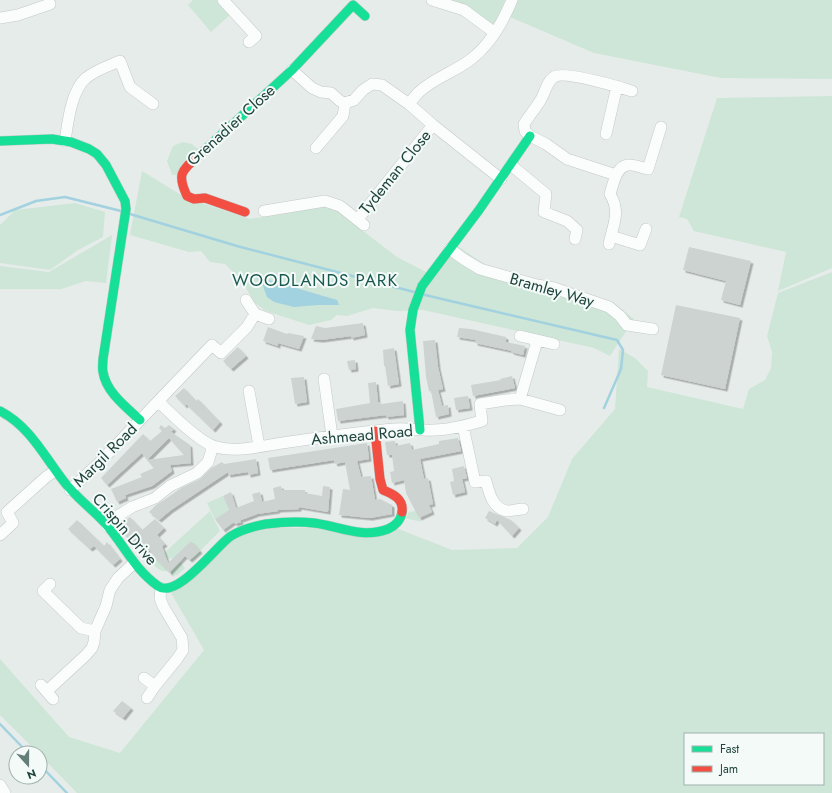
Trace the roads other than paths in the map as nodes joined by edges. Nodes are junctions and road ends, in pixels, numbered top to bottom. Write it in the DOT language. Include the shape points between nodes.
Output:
graph roads {
  1 [pos="223,0"];
  2 [pos="432,0"];
  3 [pos="512,0"];
  4 [pos="33,4"];
  5 [pos="50,4"];
  6 [pos="365,16"];
  7 [pos="0,18"];
  8 [pos="496,33"];
  9 [pos="249,42"];
  10 [pos="292,70"];
  11 [pos="617,86"];
  12 [pos="632,91"];
  13 [pos="345,103"];
  14 [pos="153,104"];
  15 [pos="409,104"];
  16 [pos="433,125"];
  17 [pos="661,126"];
  18 [pos="606,134"];
  19 [pos="530,136"];
  20 [pos="0,141"];
  21 [pos="65,141"];
  22 [pos="316,148"];
  23 [pos="511,165"];
  24 [pos="616,175"];
  25 [pos="501,179"];
  26 [pos="264,211"];
  27 [pos="244,212"];
  28 [pos="646,229"];
  29 [pos="575,239"];
  30 [pos="450,249"];
  31 [pos="246,300"];
  32 [pos="255,314"];
  33 [pos="269,319"];
  34 [pos="653,329"];
  35 [pos="520,336"];
  36 [pos="537,341"];
  37 [pos="554,344"];
  38 [pos="324,380"];
  39 [pos="249,391"];
  40 [pos="520,399"];
  41 [pos="159,402"];
  42 [pos="560,410"];
  43 [pos="0,411"];
  44 [pos="140,420"];
  45 [pos="463,426"];
  46 [pos="420,430"];
  47 [pos="375,432"];
  48 [pos="332,436"];
  49 [pos="214,446"];
  50 [pos="259,446"];
  51 [pos="55,471"];
  52 [pos="70,490"];
  53 [pos="523,509"];
  54 [pos="107,526"];
  55 [pos="0,535"];
  56 [pos="133,564"];
  57 [pos="50,584"];
  58 [pos="161,588"];
  59 [pos="94,631"];
  60 [pos="144,678"];
  61 [pos="155,686"];
  62 [pos="47,691"];
  63 [pos="147,698"];
  64 [pos="0,785"];
  65 [pos="5,793"];
  1 -- 9 [label="street" via="256,36"];
  2 -- 8 [label="street" via="464,10"];
  3 -- 8 [label="street"];
  4 -- 5 [label="street"];
  4 -- 7 [label="street" via="18,15"];
  6 -- 10 [label="street, Grenadier Close" via="353,5"];
  8 -- 15 [label="street" via="471,59 430,83 418,92"];
  10 -- 13 [label="street" via="312,88 330,93"];
  10 -- 27 [label="street, Grenadier Close" via="184,168 181,174 187,196 194,199 205,198"];
  11 -- 12 [label="street"];
  11 -- 18 [label="street"];
  11 -- 19 [label="street" via="564,74 555,76 549,81 540,101 524,124 525,131"];
  13 -- 15 [label="street" via="354,100 372,84 382,85"];
  13 -- 22 [label="street" via="343,116"];
  14 -- 21 [label="street" via="130,87 120,62 99,70 86,78 77,90"];
  15 -- 16 [label="street"];
  16 -- 25 [label="street"];
  16 -- 26 [label="street, Tydeman Close" via="361,222 340,206 325,201"];
  17 -- 24 [label="street" via="648,169 628,165 621,168"];
  19 -- 23 [label="street, Ashmead Road"];
  19 -- 24 [label="street" via="567,159"];
  20 -- 21 [label="street"];
  21 -- 44 [label="street" via="92,151 102,160 125,201 103,373 119,400"];
  23 -- 25 [label="street, Ashmead Road"];
  23 -- 29 [label="street" via="546,194 544,212 568,221 577,230"];
  24 -- 28 [label="street" via="610,194 615,202 616,212 610,240 640,245"];
  25 -- 30 [label="street, Ashmead Road"];
  30 -- 34 [label="street, Bramley Way" via="480,269 554,288 610,307 627,325"];
  30 -- 46 [label="street, Ashmead Road" via="419,293 412,314 410,336"];
  31 -- 32 [label="street"];
  32 -- 33 [label="street"];
  32 -- 41 [label="street" via="221,353 212,344"];
  35 -- 36 [label="street"];
  36 -- 37 [label="street"];
  36 -- 40 [label="street"];
  38 -- 48 [label="street"];
  39 -- 50 [label="street"];
  40 -- 42 [label="street"];
  40 -- 45 [label="street" via="480,404 482,421"];
  41 -- 44 [label="street"];
  41 -- 49 [label="street, Ashmead Road" via="203,440"];
  43 -- 51 [label="street, Crispin Drive" via="24,428"];
  44 -- 52 [label="street, Margil Road"];
  45 -- 46 [label="street"];
  45 -- 53 [label="street" via="475,482 486,481 490,496 498,506 507,511"];
  46 -- 47 [label="street, Ashmead Road" via="397,429"];
  47 -- 48 [label="street, Ashmead Road"];
  47 -- 58 [label="street, Crispin Drive" via="383,490 396,496 403,504 402,518 394,527 382,532 365,534 319,524 295,522 262,525 232,535 183,583 172,588"];
  48 -- 50 [label="street, Ashmead Road"];
  49 -- 50 [label="street, Ashmead Road" via="233,449"];
  49 -- 54 [label="street" via="208,462 197,473 170,486 155,498 132,507"];
  51 -- 52 [label="street, Crispin Drive"];
  51 -- 55 [label="street" via="46,476 7,512 14,523"];
  52 -- 54 [label="street, Crispin Drive"];
  54 -- 56 [label="street, Crispin Drive"];
  56 -- 58 [label="street, Crispin Drive" via="145,577"];
  56 -- 59 [label="street" via="110,590 106,606"];
  57 -- 59 [label="street" via="43,591 81,628"];
  58 -- 61 [label="street" via="162,606 179,632 183,650"];
  59 -- 62 [label="street" via="92,648"];
  60 -- 61 [label="street"];
  61 -- 63 [label="street"];
  64 -- 65 [label="street"];
}
